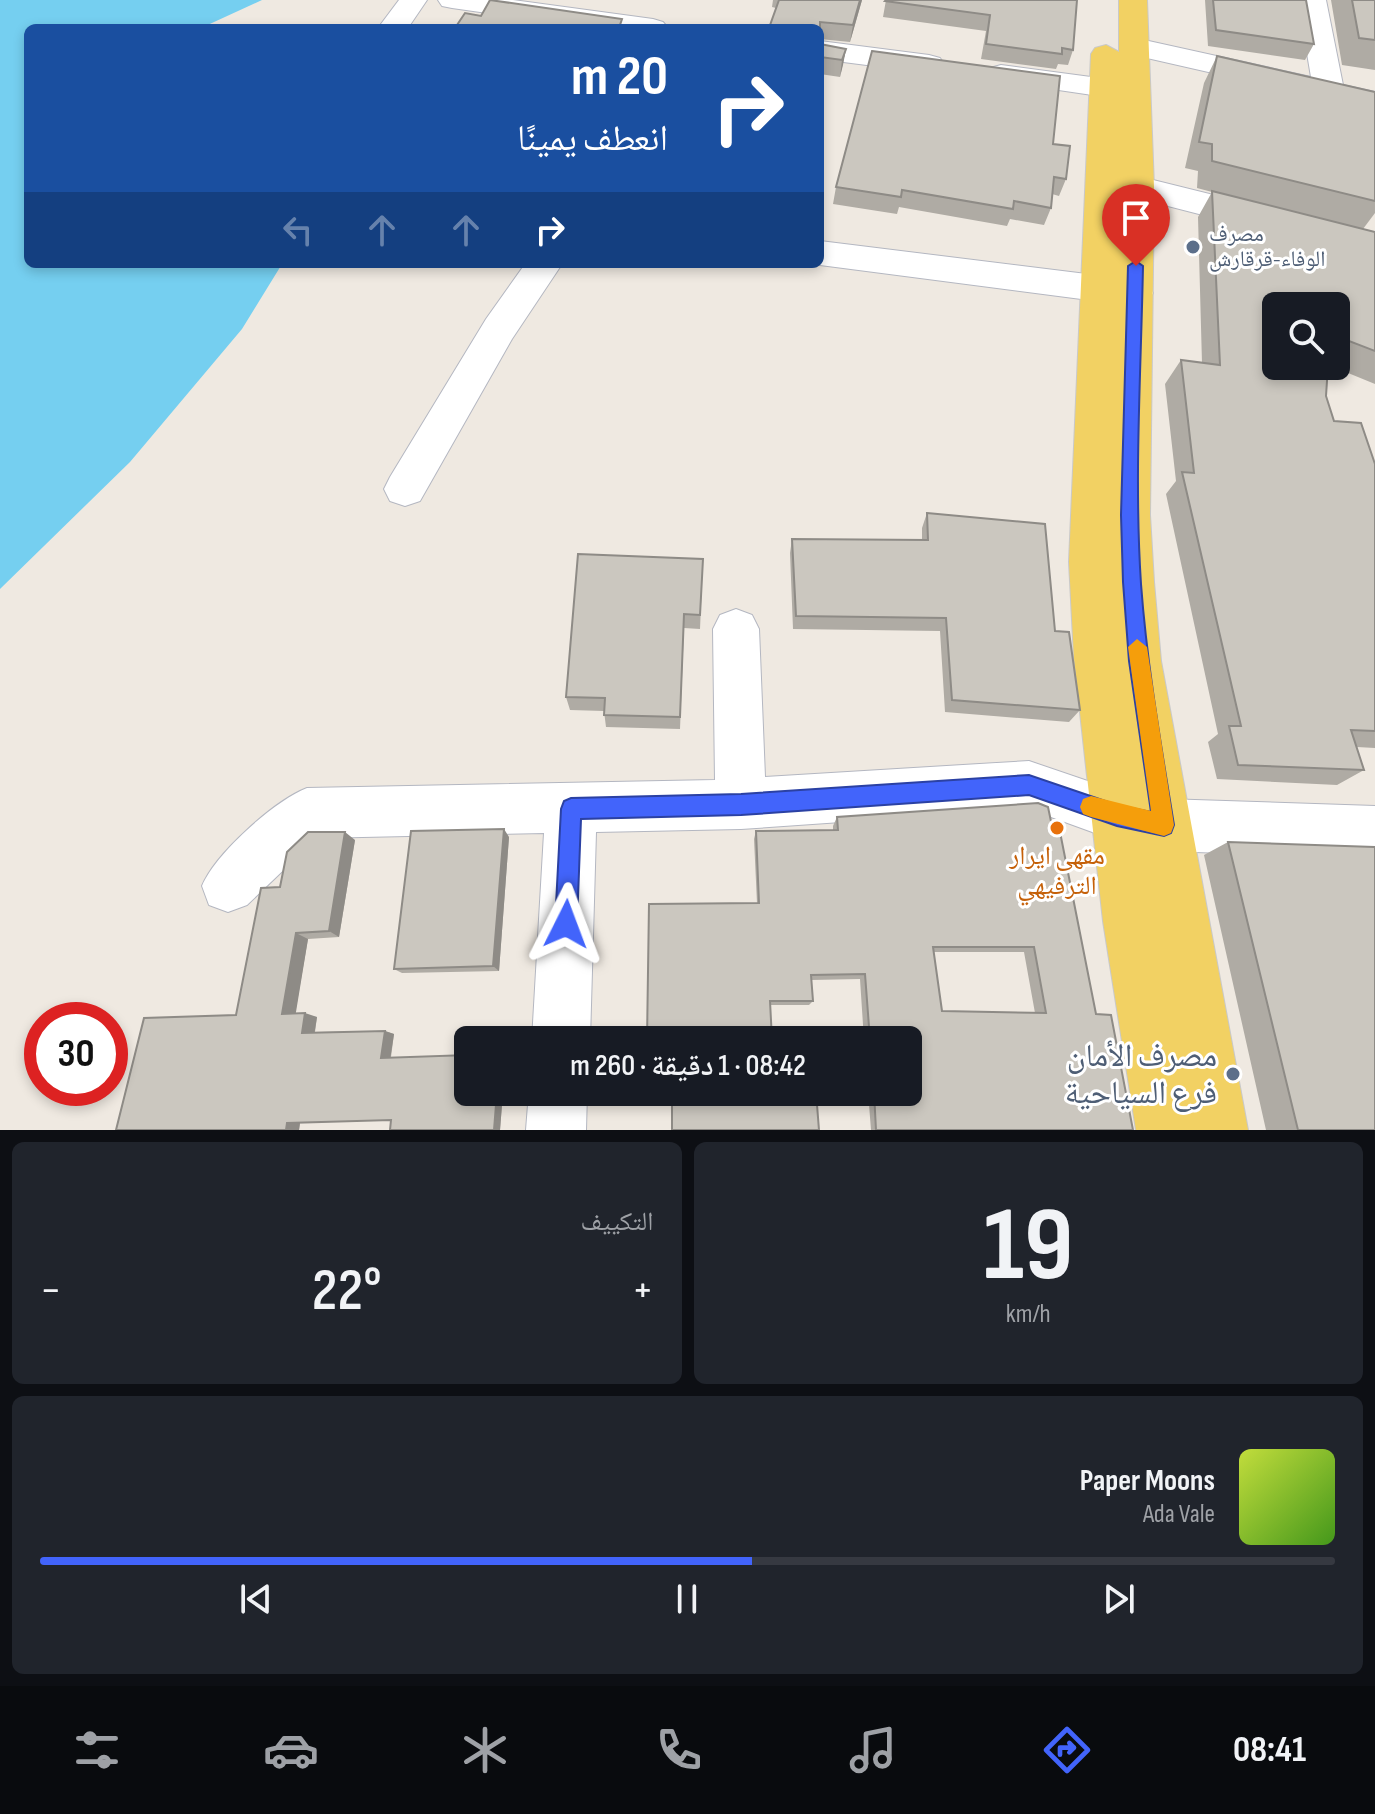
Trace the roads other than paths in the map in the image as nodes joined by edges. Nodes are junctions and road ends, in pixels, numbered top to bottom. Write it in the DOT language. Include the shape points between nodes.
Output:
graph roads {
  1 [pos="413,0"];
  2 [pos="1108,0"];
  3 [pos="1133,0"];
  4 [pos="1312,0"];
  5 [pos="447,6"];
  6 [pos="396,24"];
  7 [pos="616,24"];
  8 [pos="1135,47"];
  9 [pos="824,51"];
  10 [pos="1106,88"];
  11 [pos="1329,91"];
  12 [pos="1375,101"];
  13 [pos="1137,187"];
  14 [pos="1375,247"];
  15 [pos="824,254"];
  16 [pos="541,268"];
  17 [pos="1118,291"];
  18 [pos="405,489"];
  19 [pos="736,629"];
  20 [pos="741,804"];
  21 [pos="571,809"];
  22 [pos="1140,820"];
  23 [pos="1375,832"];
  24 [pos="228,886"];
  25 [pos="562,1026"];
  26 [pos="557,1106"];
  27 [pos="556,1130"];
  28 [pos="1166,1130"];
  29 [pos="1218,1130"];
  1 -- 6 [label="street"];
  2 -- 10 [label="main road"];
  3 -- 8 [label="main road"];
  4 -- 11 [label="street"];
  5 -- 7 [label="street"];
  8 -- 11 [label="street"];
  8 -- 13 [label="main road"];
  9 -- 10 [label="street"];
  10 -- 17 [label="main road"];
  11 -- 12 [label="street"];
  13 -- 14 [label="street"];
  13 -- 17 [label="main road"];
  15 -- 17 [label="street"];
  16 -- 18 [label="street"];
  17 -- 22 [label="main road" via="1138,661"];
  19 -- 20 [label="street"];
  20 -- 21 [label="street"];
  20 -- 22 [label="street" via="1029,785"];
  21 -- 24 [label="street" via="307,813"];
  21 -- 25 [label="street"];
  22 -- 23 [label="street"];
  22 -- 28 [label="main road" via="1130,921"];
  22 -- 29 [label="main road"];
  26 -- 27 [label="street"];
}
